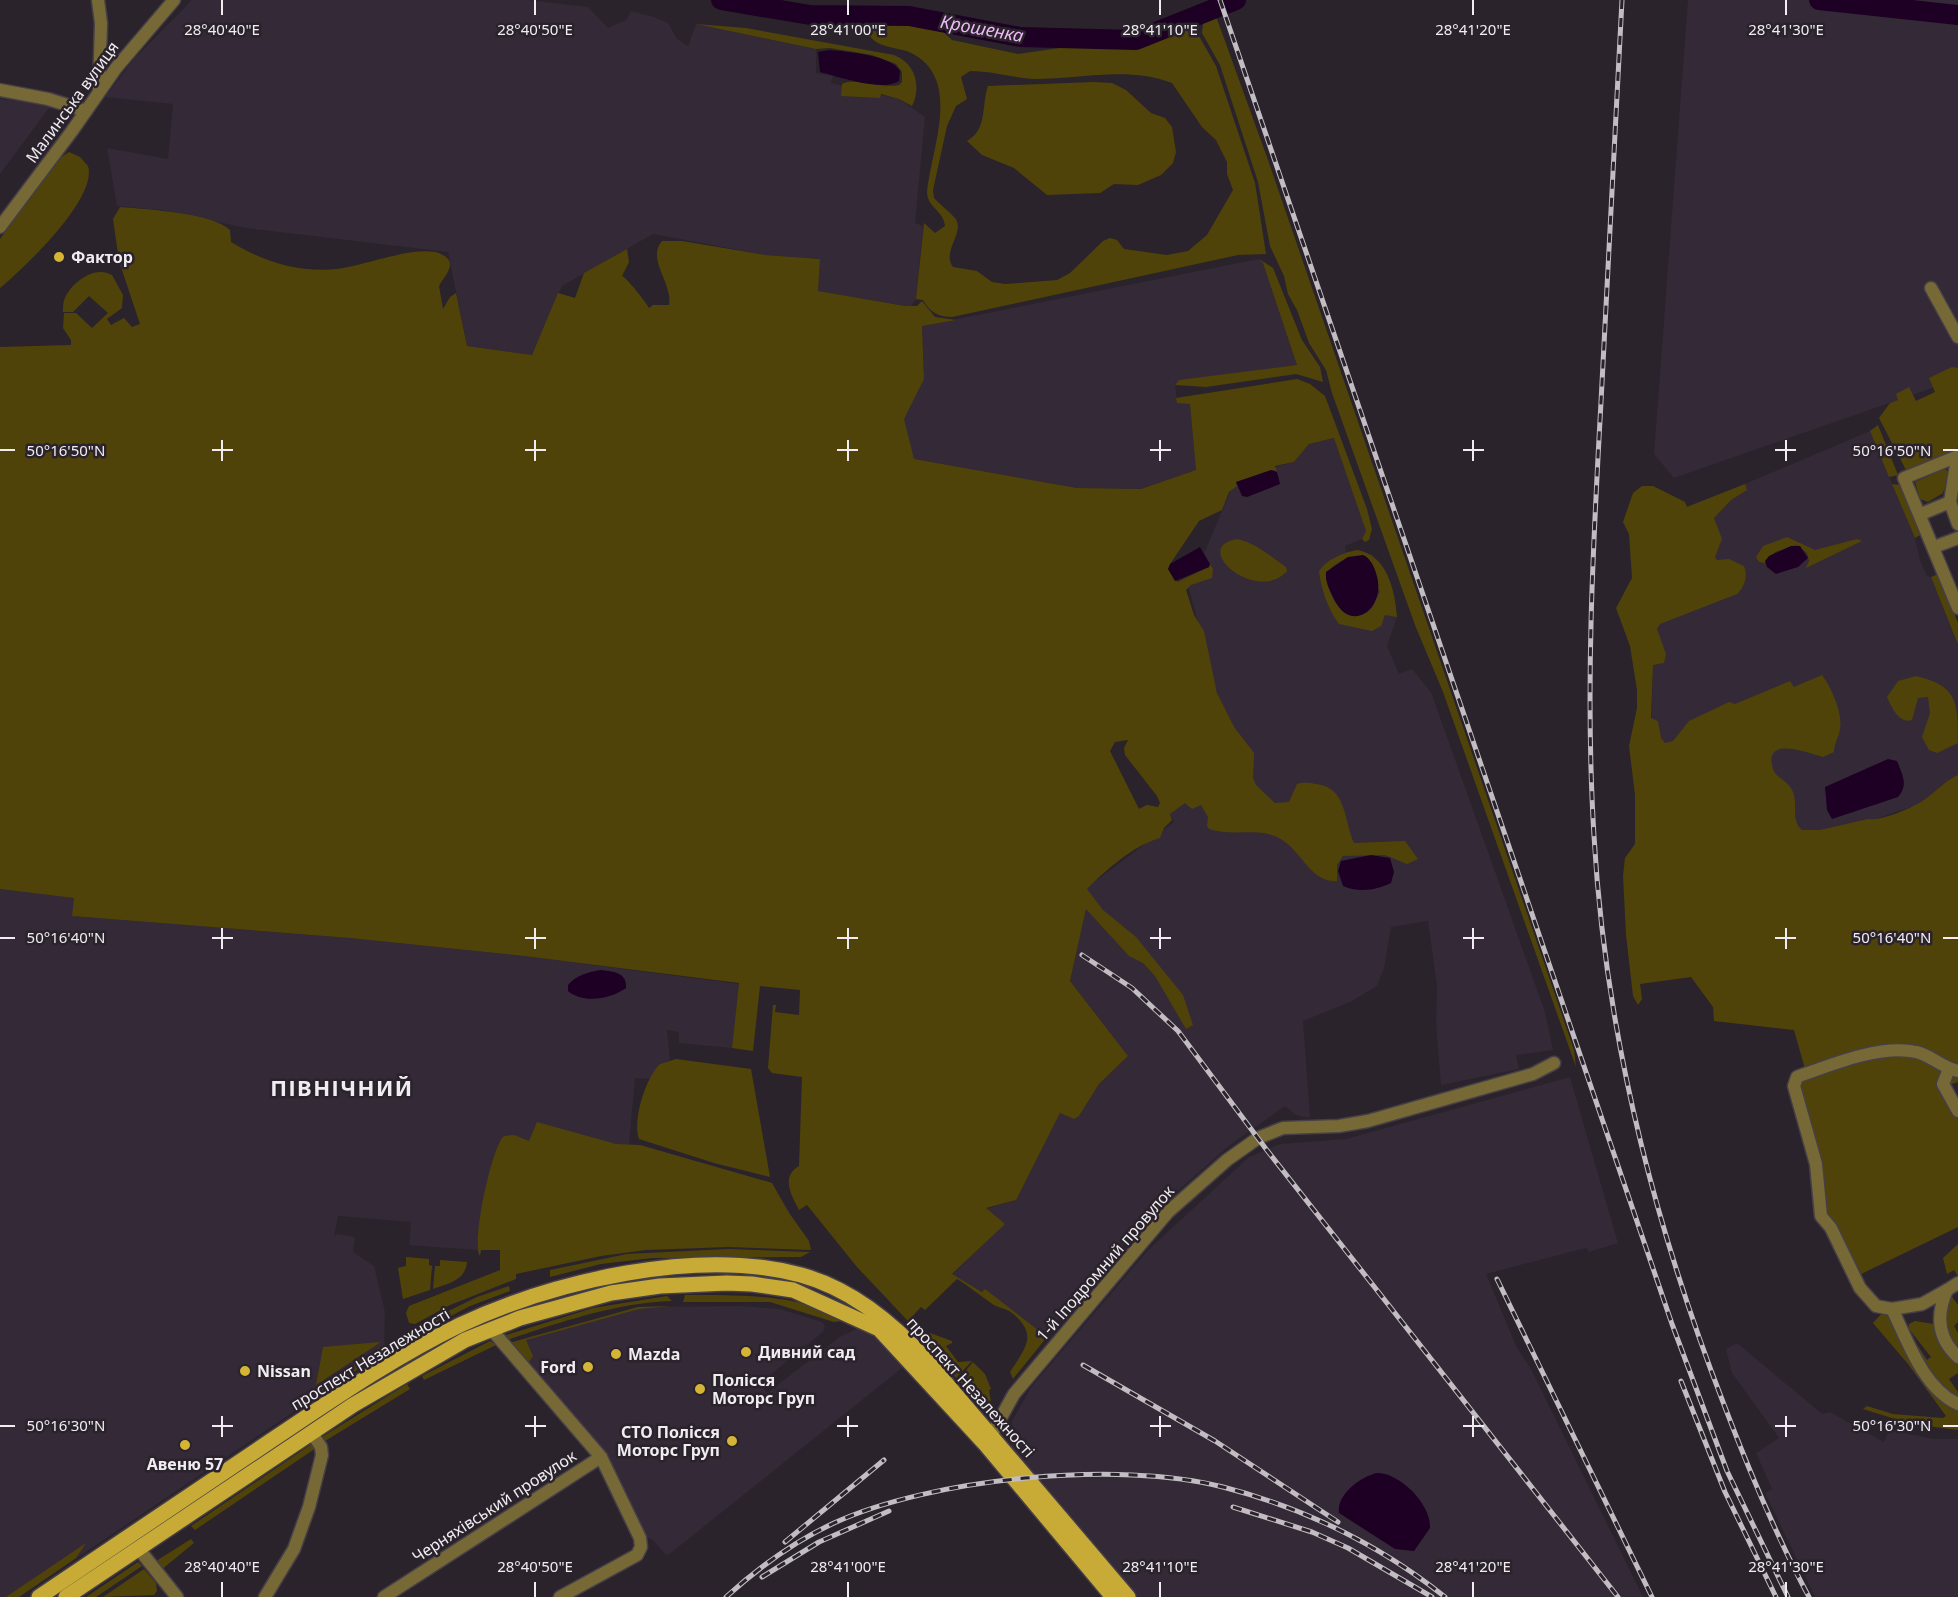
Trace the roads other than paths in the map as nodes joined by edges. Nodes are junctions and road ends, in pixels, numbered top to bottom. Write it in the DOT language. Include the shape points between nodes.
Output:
graph roads {
  1 [pos="98,0"];
  2 [pos="174,0"];
  3 [pos="0,90"];
  4 [pos="99,92"];
  5 [pos="86,111"];
  6 [pos="0,227"];
  7 [pos="1931,288"];
  8 [pos="1958,337"];
  9 [pos="1958,457"];
  10 [pos="1950,502"];
  11 [pos="1921,514"];
  12 [pos="1958,524"];
  13 [pos="1958,538"];
  14 [pos="1934,547"];
  15 [pos="1958,608"];
  16 [pos="1554,1063"];
  17 [pos="1953,1070"];
  18 [pos="1958,1111"];
  19 [pos="1958,1283"];
  20 [pos="1947,1290"];
  21 [pos="1892,1309"];
  22 [pos="491,1329"];
  23 [pos="1958,1357"];
  24 [pos="1958,1404"];
  25 [pos="311,1432"];
  26 [pos="988,1440"];
  27 [pos="601,1457"];
  28 [pos="138,1548"];
  29 [pos="39,1597"];
  30 [pos="66,1597"];
  31 [pos="177,1597"];
  32 [pos="265,1597"];
  33 [pos="384,1597"];
  34 [pos="560,1597"];
  35 [pos="1113,1597"];
  36 [pos="1128,1597"];
  1 -- 4 [label="street"];
  2 -- 4 [label="street, Малинська вулиця"];
  3 -- 5 [label="street"];
  4 -- 5 [label="street, Малинська вулиця"];
  5 -- 6 [label="street, Малинська вулиця"];
  7 -- 8 [label="street"];
  9 -- 10 [label="street"];
  9 -- 11 [label="street" via="1905,478"];
  10 -- 11 [label="street"];
  10 -- 12 [label="street"];
  11 -- 14 [label="street"];
  13 -- 14 [label="street"];
  14 -- 15 [label="street"];
  16 -- 26 [label="street, 1-й Іподромний провулок" via="1533,1074 1368,1121 1283,1128 1258,1138 1168,1212 1014,1394"];
  17 -- 18 [label="street" via="1943,1084"];
  17 -- 21 [label="street" via="1910,1051 1851,1057 1797,1077 1794,1086 1816,1164 1821,1216 1831,1228 1860,1288 1876,1306"];
  19 -- 20 [label="street"];
  20 -- 21 [label="street" via="1922,1304"];
  20 -- 23 [label="street" via="1939,1330"];
  21 -- 24 [label="street" via="1920,1366"];
  22 -- 25 [label="main road, проспект Незалежності" via="400,1376"];
  22 -- 26 [label="main road, проспект Незалежності" via="551,1308 634,1288 727,1283 793,1290 879,1329"];
  22 -- 27 [label="street, Черняхівський провулок"];
  25 -- 28 [label="main road, проспект Незалежності"];
  25 -- 32 [label="street" via="322,1455 309,1508 294,1549"];
  26 -- 29 [label="main road, проспект Незалежності" via="904,1335 872,1310 830,1286 802,1275 756,1267 633,1272 521,1301 427,1342 290,1428"];
  26 -- 35 [label="main road, проспект Незалежності"];
  26 -- 36 [label="main road, проспект Незалежності"];
  27 -- 33 [label="street, Черняхівський провулок"];
  27 -- 34 [label="street" via="637,1530 641,1547 630,1561"];
  28 -- 30 [label="main road, проспект Незалежності"];
  28 -- 31 [label="street"];
}
